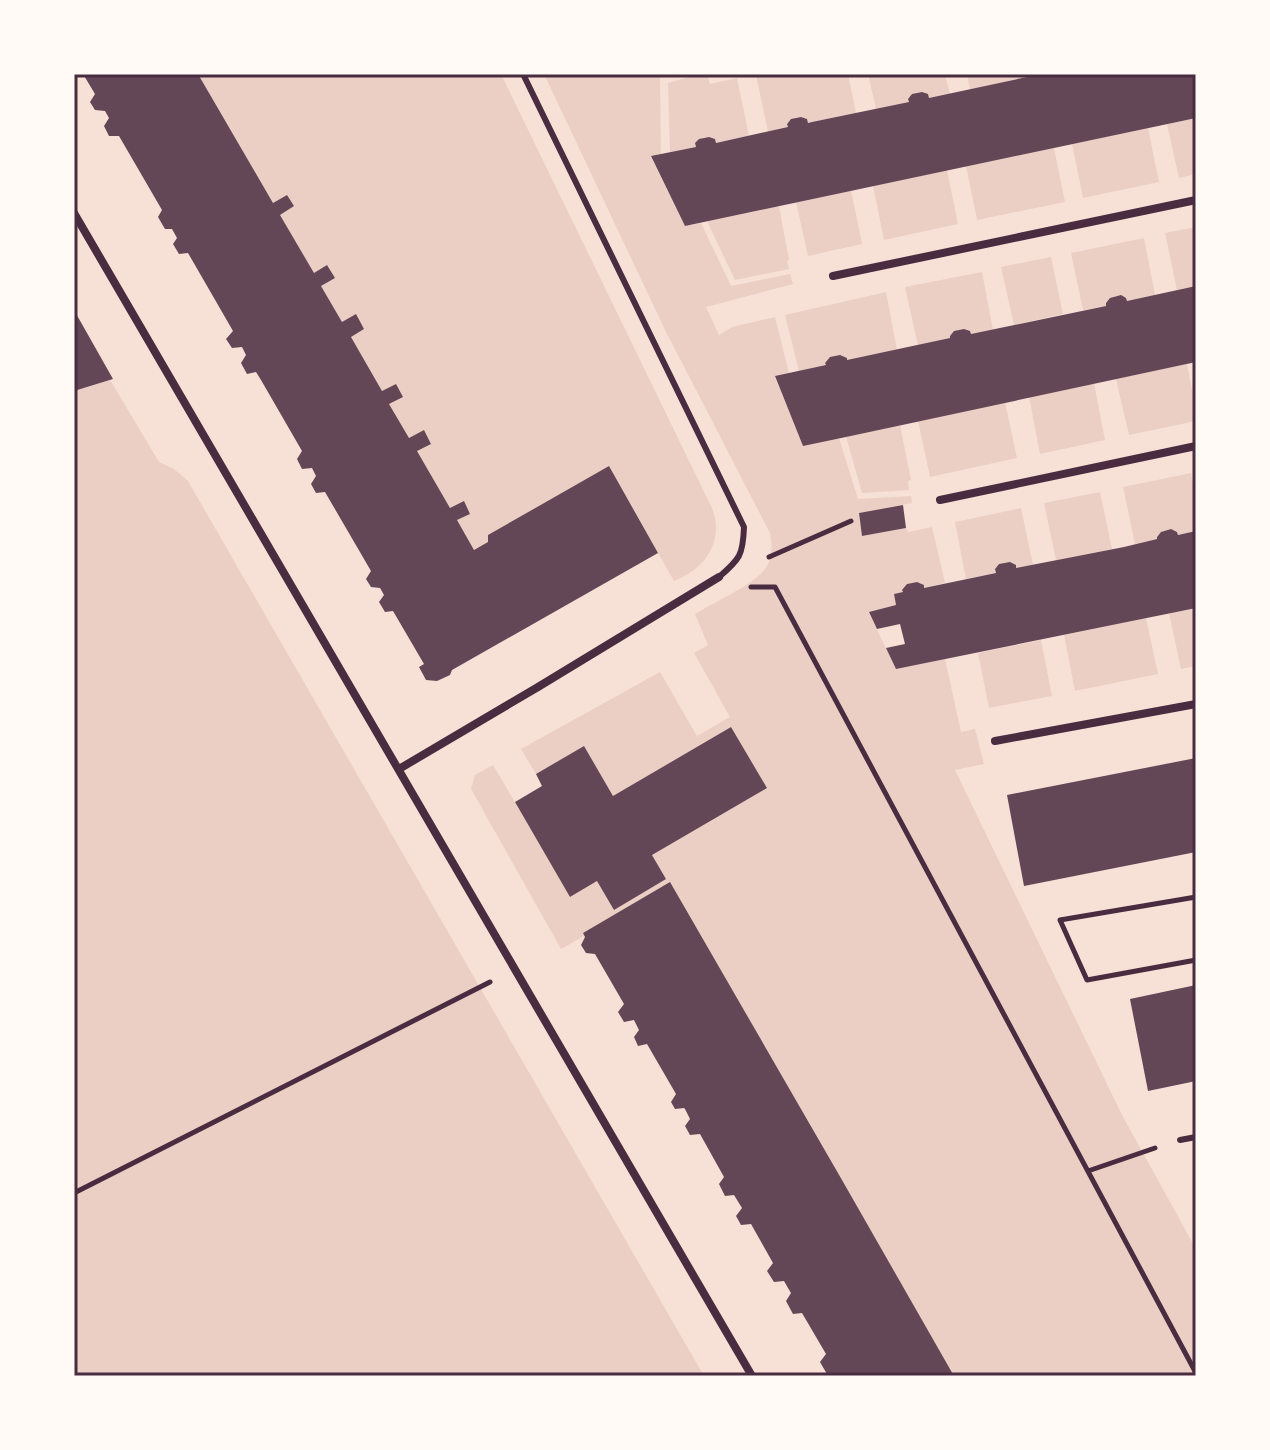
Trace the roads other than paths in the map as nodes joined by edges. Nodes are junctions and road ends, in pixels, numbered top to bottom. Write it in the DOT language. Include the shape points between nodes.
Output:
graph roads {
  1 [pos="523,74"];
  2 [pos="1196,200"];
  3 [pos="75,216"];
  4 [pos="833,276"];
  5 [pos="1196,446"];
  6 [pos="940,500"];
  7 [pos="719,577"];
  8 [pos="1196,704"];
  9 [pos="995,741"];
  10 [pos="399,769"];
  11 [pos="1196,1137"];
  12 [pos="1180,1140"];
  13 [pos="752,1376"];
  1 -- 7 [label="lane" via="744,527 736,563"];
  2 -- 4 [label="street"];
  3 -- 10 [label="street"];
  5 -- 6 [label="street"];
  7 -- 10 [label="street"];
  8 -- 9 [label="street"];
  10 -- 13 [label="street"];
  11 -- 12 [label="lane"];
}
